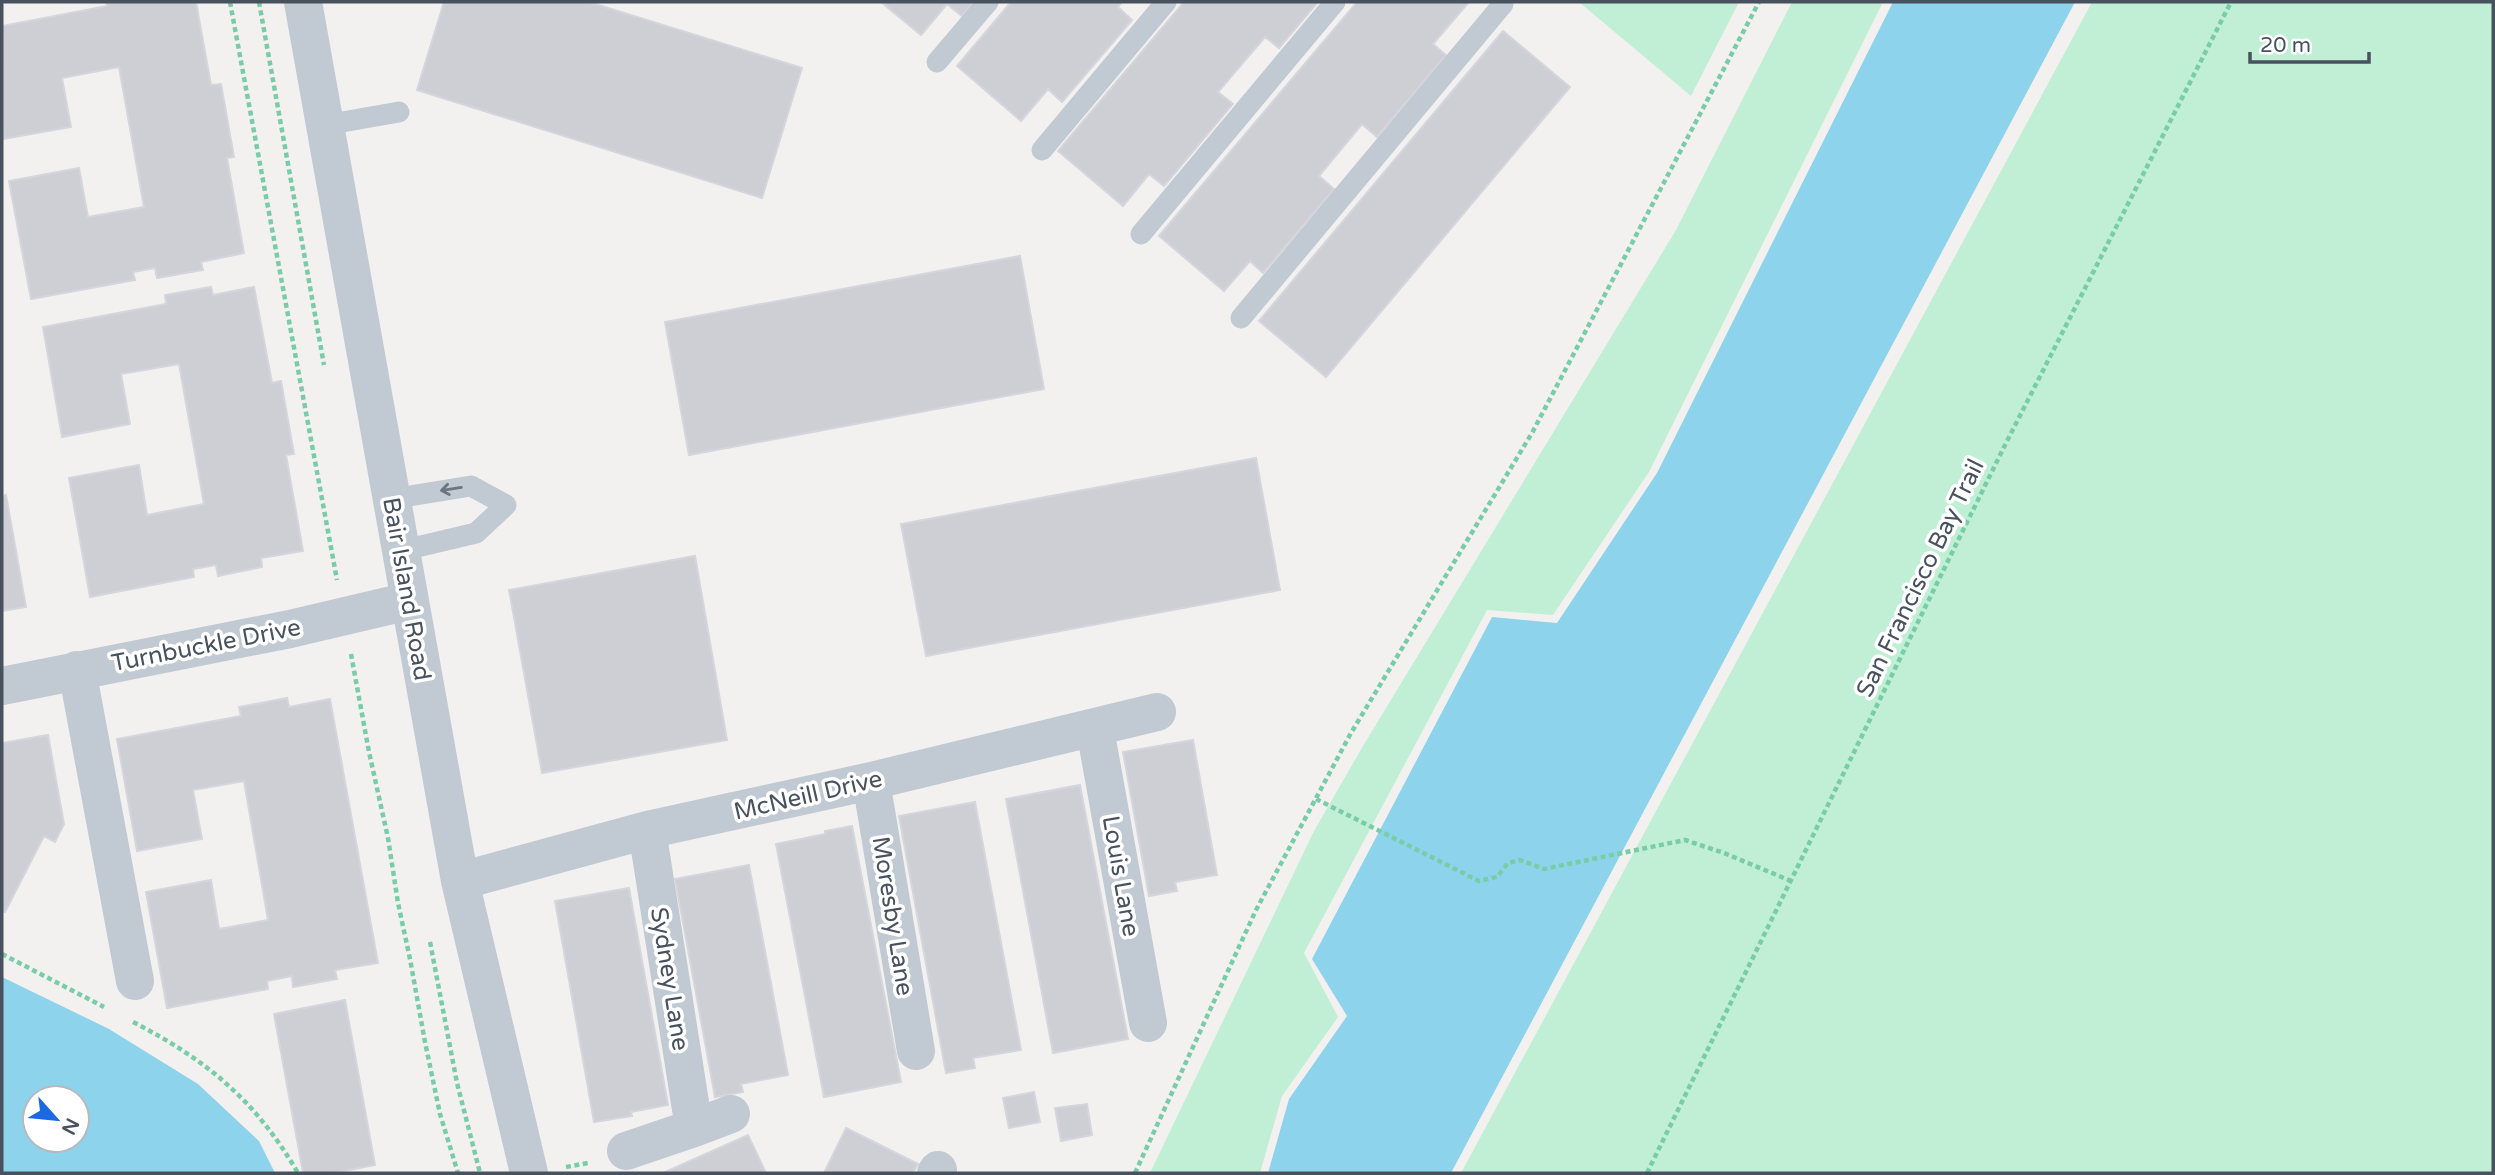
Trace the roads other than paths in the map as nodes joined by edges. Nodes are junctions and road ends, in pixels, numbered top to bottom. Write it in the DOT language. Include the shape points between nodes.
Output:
graph roads {
  1 [pos="303,2"];
  2 [pos="988,2"];
  3 [pos="1166,2"];
  4 [pos="1335,2"];
  5 [pos="1503,4"];
  6 [pos="937,62"];
  7 [pos="399,112"];
  8 [pos="325,125"];
  9 [pos="1042,150"];
  10 [pos="1141,234"];
  11 [pos="1241,318"];
  12 [pos="391,499"];
  13 [pos="400,551"];
  14 [pos="408,601"];
  15 [pos="77,670"];
  16 [pos="2,685"];
  17 [pos="1157,712"];
  18 [pos="1095,729"];
  19 [pos="871,781"];
  20 [pos="647,831"];
  21 [pos="460,881"];
  22 [pos="135,981"];
  23 [pos="1148,1023"];
  24 [pos="916,1051"];
  25 [pos="731,1114"];
  26 [pos="694,1128"];
  27 [pos="626,1151"];
  28 [pos="529,1173"];
  1 -- 8 [label="street, Bair Island Road"];
  2 -- 6 [label="lane"];
  3 -- 9 [label="lane"];
  4 -- 10 [label="lane"];
  5 -- 11 [label="lane"];
  7 -- 8 [label="lane"];
  8 -- 12 [label="street, Bair Island Road"];
  12 -- 13 [label="street, Bair Island Road"];
  13 -- 12 [label="lane, one-way" via="476,533 506,505 471,486"];
  13 -- 14 [label="street, Bair Island Road"];
  14 -- 15 [label="street, Turnbuckle Drive"];
  14 -- 21 [label="street, Bair Island Road"];
  15 -- 16 [label="street, Turnbuckle Drive"];
  15 -- 22 [label="street"];
  17 -- 18 [label="street, McNeill Drive"];
  18 -- 19 [label="street, McNeill Drive"];
  18 -- 23 [label="street, Louis Lane"];
  19 -- 20 [label="street, McNeill Drive"];
  19 -- 24 [label="street, Moresby Lane"];
  20 -- 21 [label="street, McNeill Drive"];
  20 -- 26 [label="street, Sydney Lane"];
  21 -- 28 [label="street, Bair Island Road"];
  25 -- 26 [label="street"];
  26 -- 27 [label="street"];
}
